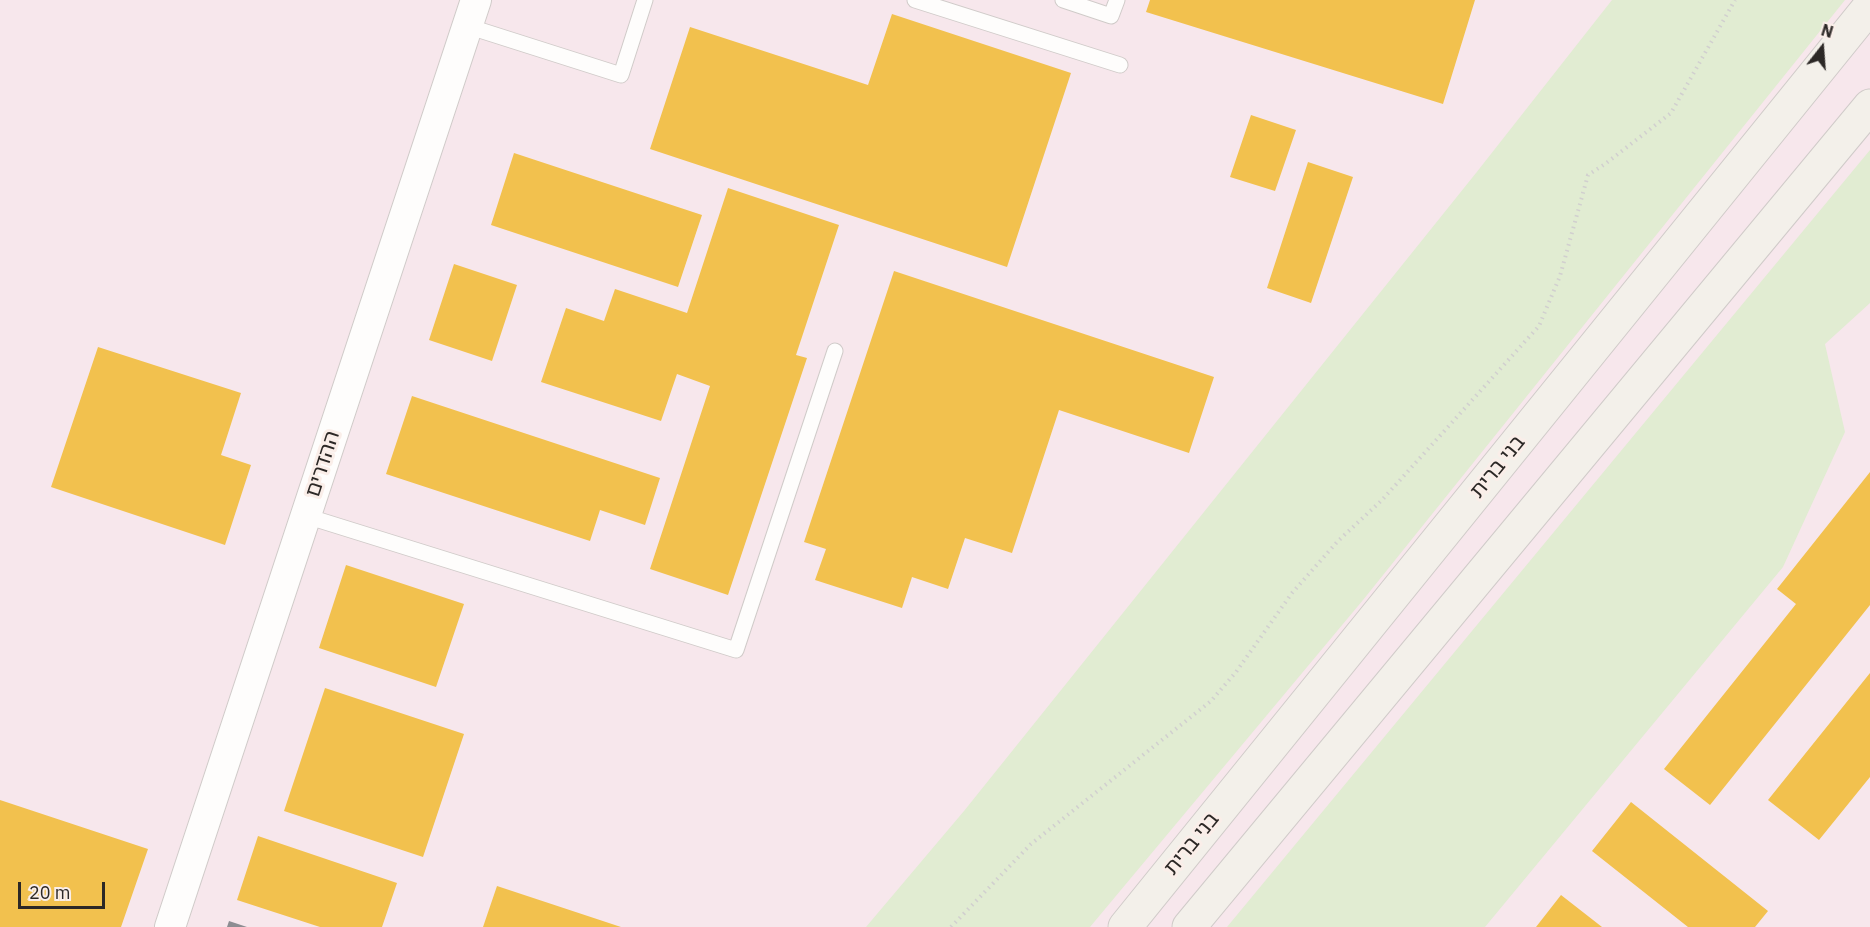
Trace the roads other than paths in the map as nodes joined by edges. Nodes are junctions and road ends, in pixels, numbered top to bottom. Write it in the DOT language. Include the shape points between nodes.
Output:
graph roads {
  1 [pos="645,0"];
  2 [pos="915,0"];
  3 [pos="1063,0"];
  4 [pos="1117,0"];
  5 [pos="1870,6"];
  6 [pos="471,13"];
  7 [pos="1120,65"];
  8 [pos="1870,106"];
  9 [pos="835,351"];
  10 [pos="306,516"];
  11 [pos="170,927"];
  12 [pos="1125,927"];
  13 [pos="1189,927"];
  1 -- 6 [label="lane" via="621,75"];
  2 -- 7 [label="lane"];
  3 -- 4 [label="lane" via="1111,16"];
  5 -- 12 [label="main road, בני ברית"];
  6 -- 10 [label="street, ההדרים"];
  8 -- 13 [label="main road"];
  9 -- 10 [label="lane" via="736,650"];
  10 -- 11 [label="street, ההדרים"];
}
